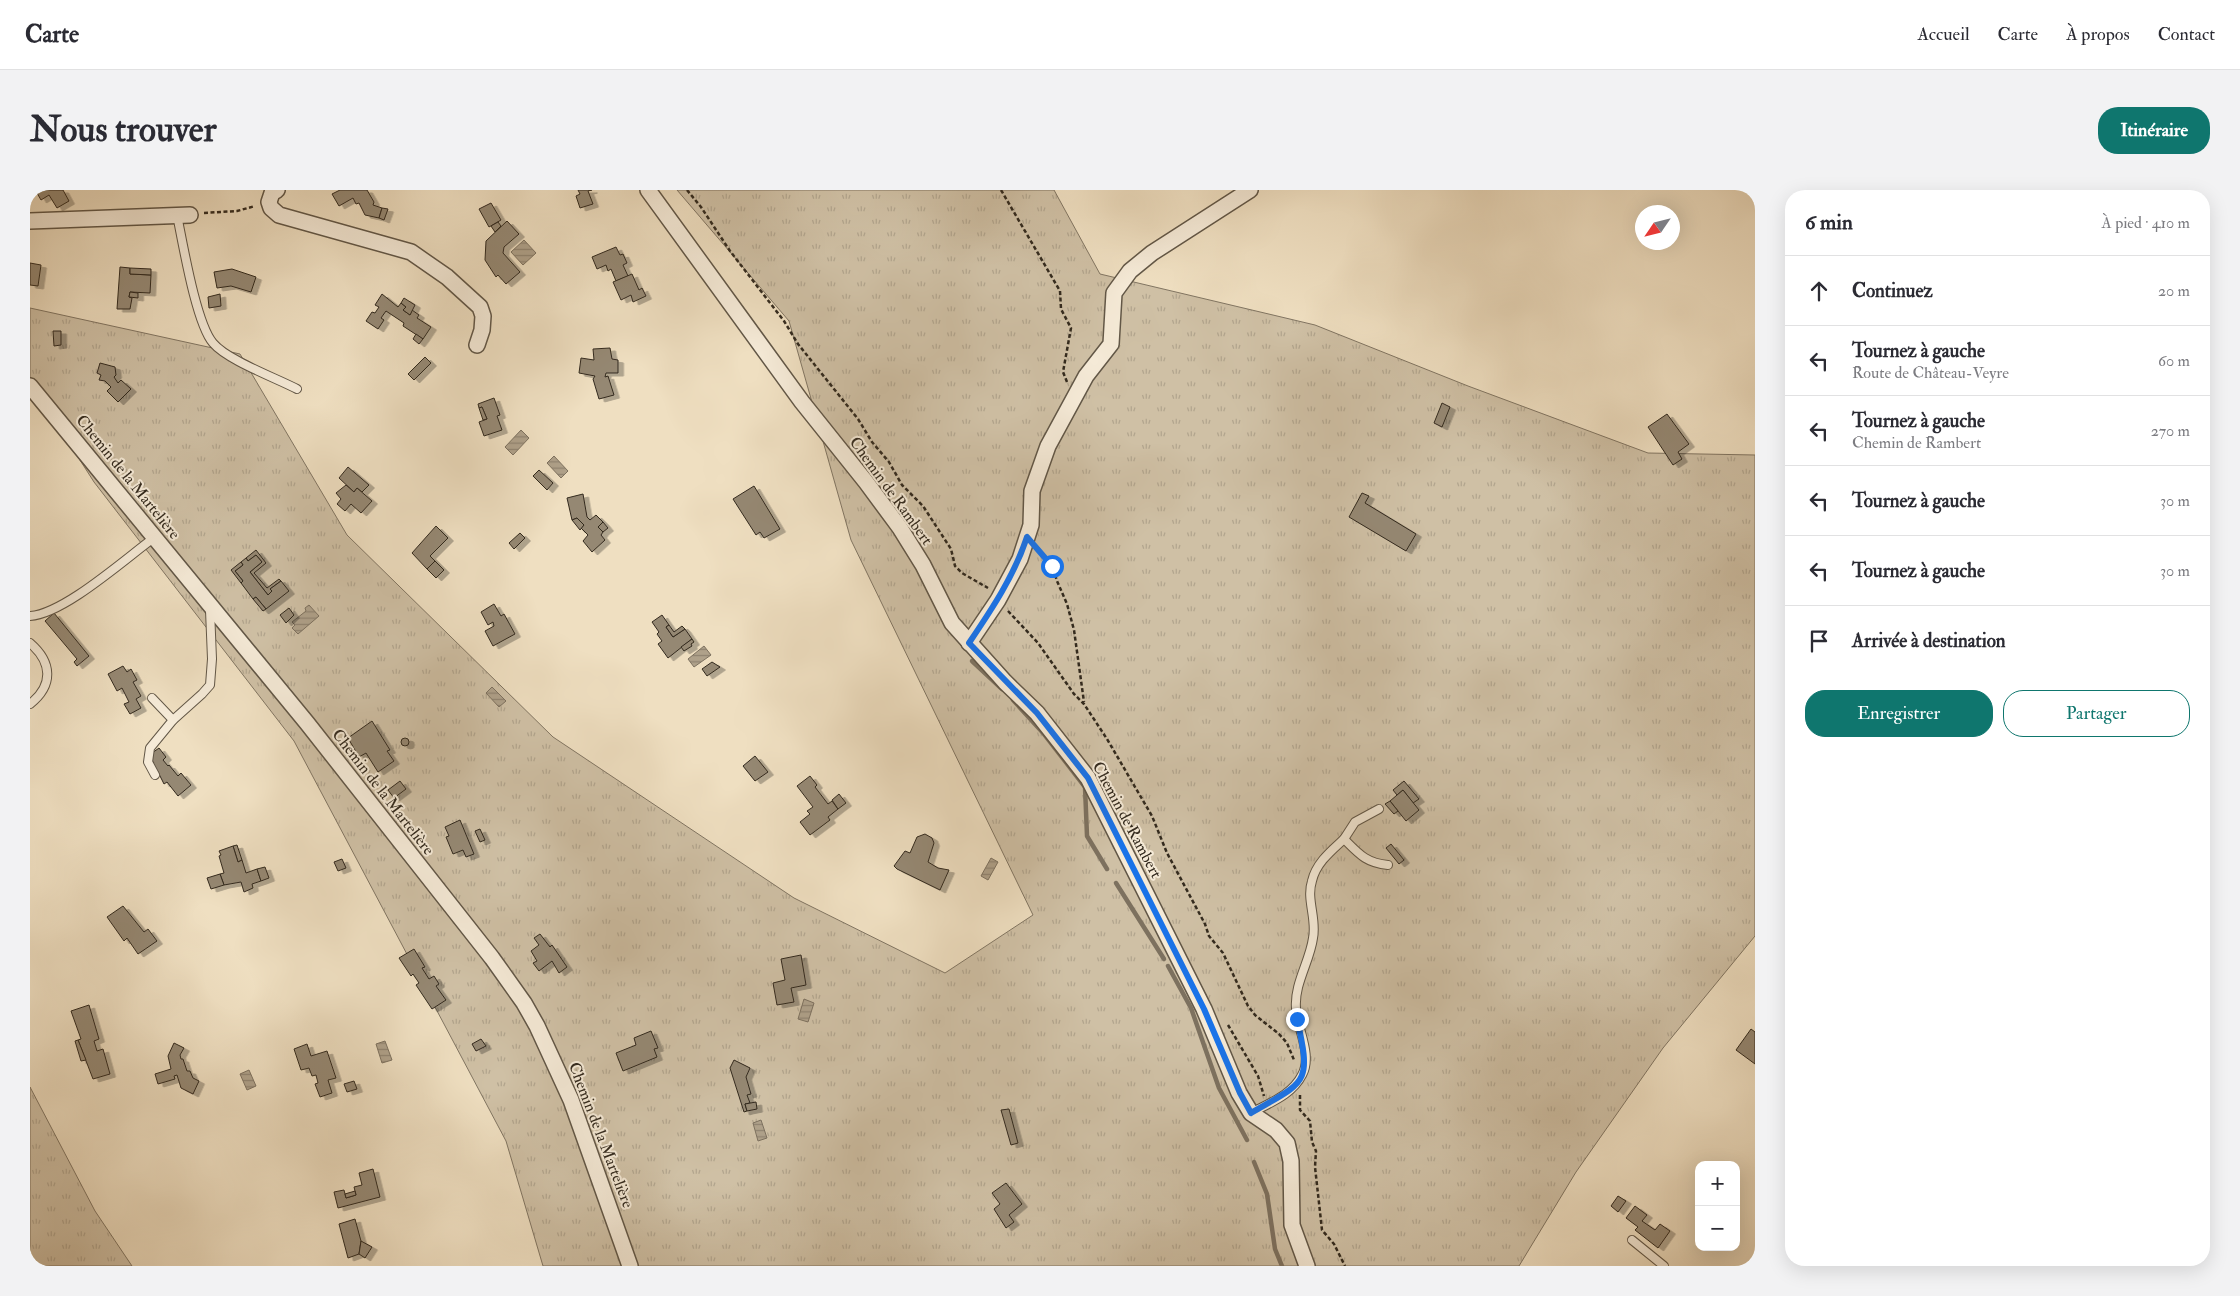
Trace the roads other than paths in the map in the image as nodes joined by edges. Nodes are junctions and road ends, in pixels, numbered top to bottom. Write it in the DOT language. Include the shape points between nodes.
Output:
graph roads {
  1 [pos="648,190"];
  2 [pos="1250,190"];
  3 [pos="273,196"];
  4 [pos="183,215"];
  5 [pos="30,221"];
  6 [pos="477,345"];
  7 [pos="30,386"];
  8 [pos="297,389"];
  9 [pos="154,537"];
  10 [pos="210,605"];
  11 [pos="30,616"];
  12 [pos="30,643"];
  13 [pos="969,643"];
  14 [pos="152,698"];
  15 [pos="30,704"];
  16 [pos="173,720"];
  17 [pos="155,775"];
  18 [pos="1378,809"];
  19 [pos="1344,839"];
  20 [pos="1388,865"];
  21 [pos="1251,1113"];
  22 [pos="1632,1240"];
  23 [pos="630,1266"];
  24 [pos="1307,1266"];
  25 [pos="1664,1266"];
  1 -- 13 [label="street, Chemin de Rambert" via="802,402 900,528 952,623"];
  2 -- 13 [label="street" via="1152,253 1120,282 1114,293 1111,344 1086,376 1048,446 1032,491 1031,525 1020,559"];
  3 -- 6 [label="street" via="271,208 279,215 411,252 447,277 480,307 483,323"];
  4 -- 5 [label="street"];
  4 -- 8 [label="lane" via="199,311 206,332 214,344 230,355"];
  7 -- 9 [label="street, Chemin de la Martelière"];
  9 -- 10 [label="street, Chemin de la Martelière"];
  9 -- 11 [label="lane" via="70,599"];
  10 -- 16 [label="lane" via="210,685"];
  10 -- 23 [label="street, Chemin de la Martelière" via="307,723 524,1002 571,1100"];
  12 -- 15 [label="lane" via="43,658 47,675 40,695"];
  13 -- 21 [label="street, Chemin de Rambert" via="1037,713 1088,778 1200,1001"];
  14 -- 16 [label="lane"];
  16 -- 17 [label="lane" via="150,748 148,762"];
  18 -- 19 [label="lane" via="1355,822"];
  19 -- 20 [label="lane" via="1373,864"];
  19 -- 21 [label="lane" via="1327,855 1312,880 1313,938 1295,1007 1305,1056 1304,1073 1291,1090"];
  21 -- 24 [label="street, Chemin de Rambert" via="1276,1130 1287,1143 1291,1161 1292,1225"];
  22 -- 25 [label="lane"];
}
